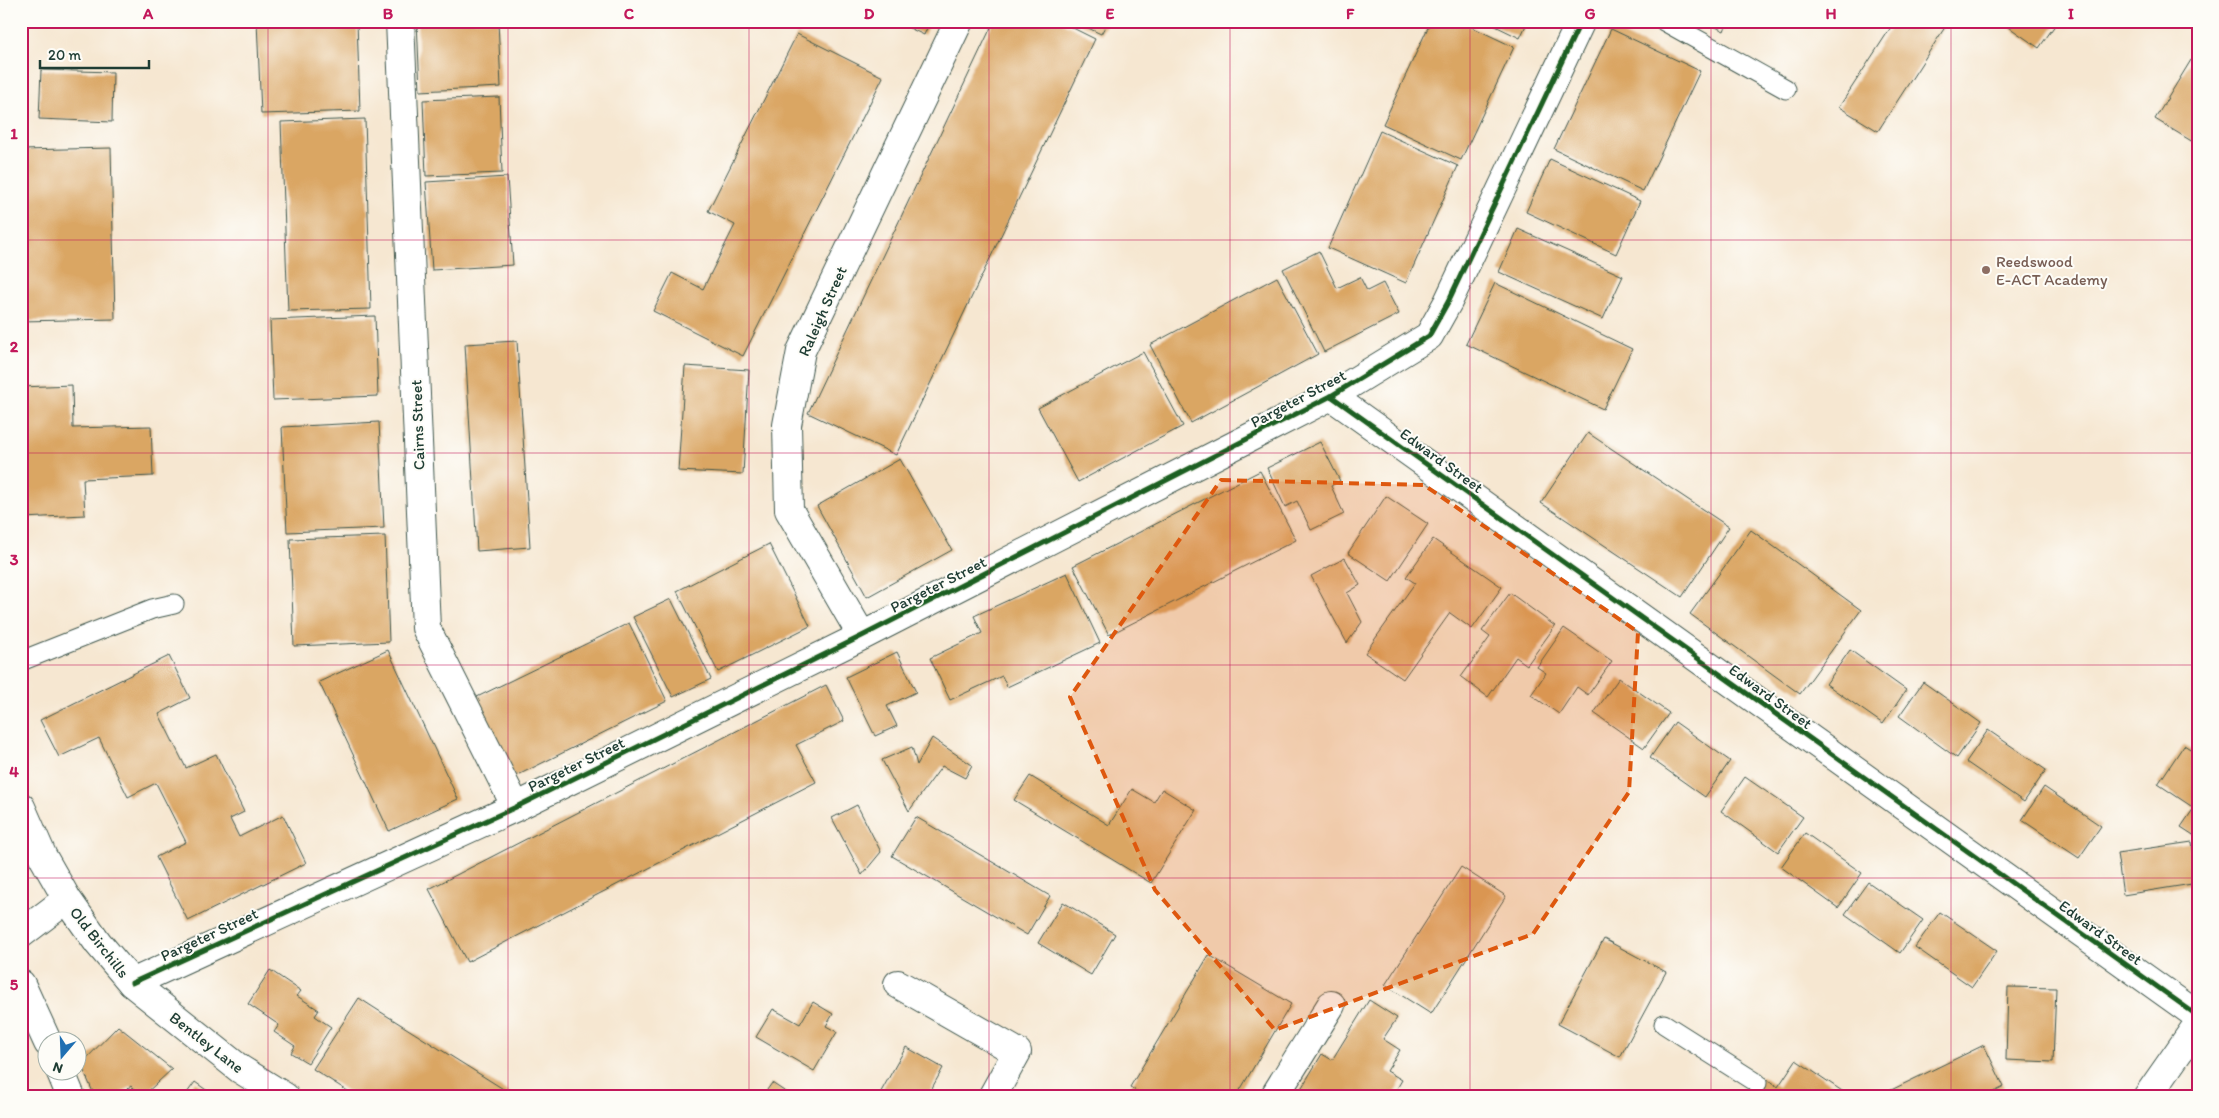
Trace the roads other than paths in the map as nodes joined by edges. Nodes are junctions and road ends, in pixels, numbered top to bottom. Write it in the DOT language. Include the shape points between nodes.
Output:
graph roads {
  1 [pos="400,21"];
  2 [pos="959,21"];
  3 [pos="1581,21"];
  4 [pos="1664,21"];
  5 [pos="1786,89"];
  6 [pos="1331,396"];
  7 [pos="174,604"];
  8 [pos="862,636"];
  9 [pos="21,661"];
  10 [pos="21,807"];
  11 [pos="516,807"];
  12 [pos="67,899"];
  13 [pos="21,934"];
  14 [pos="132,983"];
  15 [pos="21,984"];
  16 [pos="898,984"];
  17 [pos="1331,1005"];
  18 [pos="2198,1016"];
  19 [pos="1664,1024"];
  20 [pos="2198,1024"];
  21 [pos="42,1030"];
  22 [pos="64,1080"];
  23 [pos="1757,1083"];
  24 [pos="71,1097"];
  25 [pos="285,1097"];
  26 [pos="992,1097"];
  27 [pos="1274,1097"];
  28 [pos="2147,1097"];
  1 -- 11 [label="street, Cairns Street" via="426,628"];
  2 -- 8 [label="street, Raleigh Street" via="801,351 787,425 789,510"];
  3 -- 6 [label="street, Pargeter Street" via="1429,336"];
  4 -- 5 [label="lane"];
  6 -- 8 [label="street, Pargeter Street"];
  6 -- 18 [label="street, Edward Street"];
  7 -- 9 [label="lane" via="152,609"];
  8 -- 11 [label="street, Pargeter Street"];
  10 -- 12 [label="street" via="43,857"];
  11 -- 14 [label="street, Pargeter Street"];
  12 -- 13 [label="street, Old Birchills"];
  12 -- 14 [label="street, Old Birchills"];
  14 -- 25 [label="street, Bentley Lane" via="240,1069"];
  15 -- 21 [label="street"];
  16 -- 26 [label="street" via="1017,1052"];
  17 -- 27 [label="street"];
  19 -- 23 [label="lane"];
  20 -- 28 [label="street"];
  22 -- 24 [label="street"];
}
